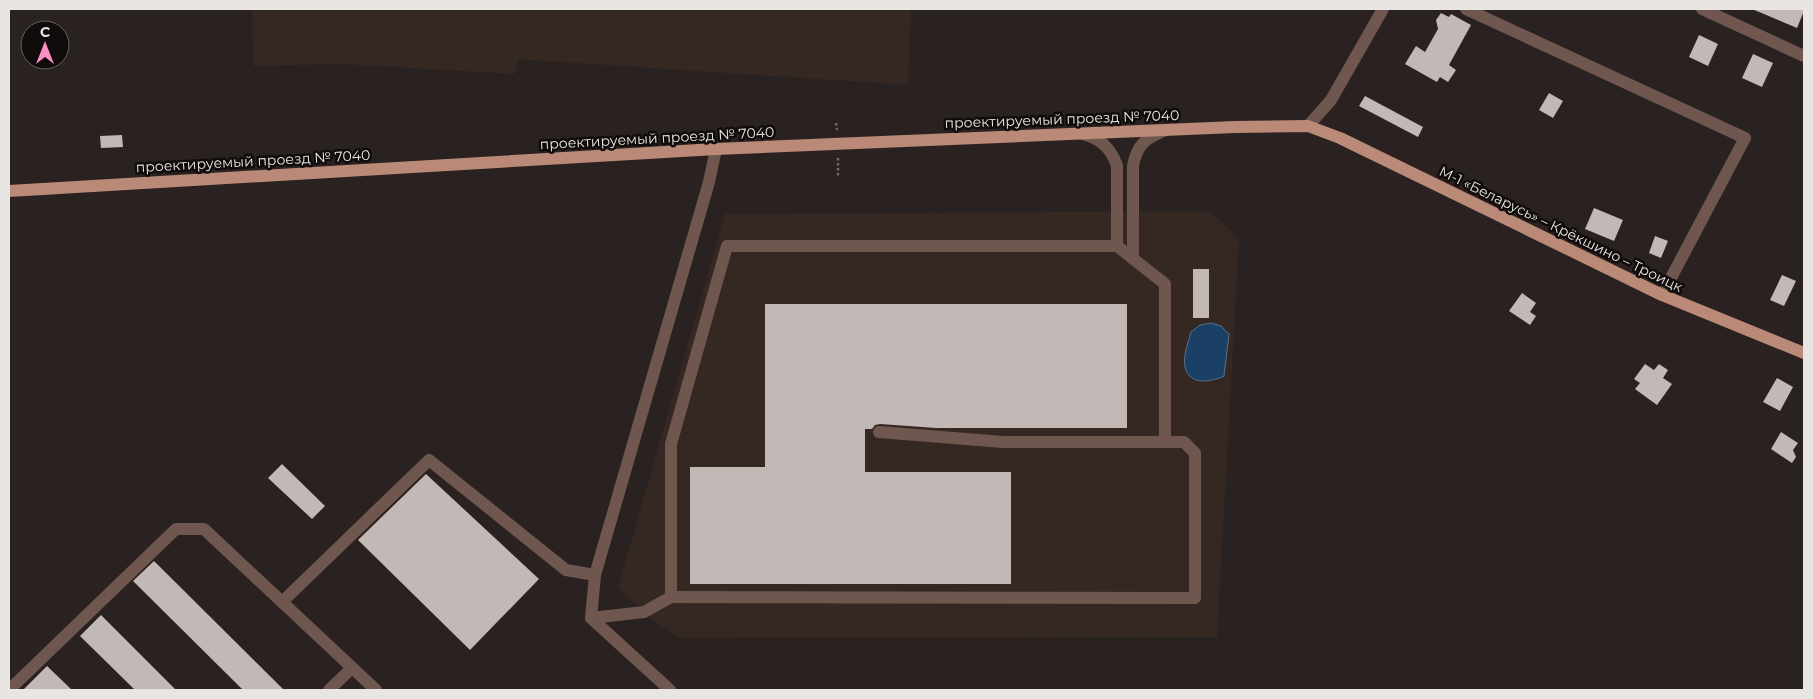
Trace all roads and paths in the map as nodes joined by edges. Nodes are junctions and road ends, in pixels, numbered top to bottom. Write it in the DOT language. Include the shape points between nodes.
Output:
graph roads {
  1 [pos="1383,9"];
  2 [pos="1466,9"];
  3 [pos="1702,9"];
  4 [pos="1804,56"];
  5 [pos="836,123"];
  6 [pos="1308,126"];
  7 [pos="1168,129"];
  8 [pos="837,130"];
  9 [pos="1080,133"];
  10 [pos="716,149"];
  11 [pos="838,158"];
  12 [pos="838,178"];
  13 [pos="9,191"];
  14 [pos="1117,246"];
  15 [pos="1133,259"];
  16 [pos="1662,295"];
  17 [pos="1804,353"];
  18 [pos="879,432"];
  19 [pos="1165,442"];
  20 [pos="595,575"];
  21 [pos="671,597"];
  22 [pos="282,602"];
  23 [pos="591,618"];
  24 [pos="352,668"];
  25 [pos="9,690"];
  26 [pos="329,690"];
  27 [pos="376,690"];
  28 [pos="670,690"];
  1 -- 6 [label="street" via="1331,100"];
  2 -- 16 [label="street" via="1745,138"];
  3 -- 4 [label="street"];
  5 -- 8 [label="path"];
  6 -- 7 [label="main road, проектируемый проезд № 7040"];
  6 -- 16 [label="main road, М-1 «Беларусь» – Крёкшино – Троицк" via="1340,138"];
  7 -- 9 [label="main road, проектируемый проезд № 7040"];
  7 -- 15 [label="street" via="1150,137 1135,155"];
  9 -- 10 [label="main road, проектируемый проезд № 7040"];
  9 -- 14 [label="street" via="1096,138 1114,156 1117,166"];
  10 -- 13 [label="main road, проектируемый проезд № 7040"];
  10 -- 20 [label="street"];
  11 -- 12 [label="path"];
  14 -- 15 [label="street"];
  14 -- 21 [label="street" via="727,246 671,444"];
  15 -- 19 [label="street" via="1165,284"];
  16 -- 17 [label="main road, М-1 «Беларусь» – Крёкшино – Троицк"];
  18 -- 19 [label="street" via="1004,442"];
  19 -- 21 [label="street" via="1184,442 1195,454 1195,598"];
  20 -- 22 [label="street" via="566,570 429,460"];
  20 -- 23 [label="street"];
  21 -- 23 [label="street" via="644,612"];
  22 -- 24 [label="street"];
  22 -- 25 [label="street" via="204,529 176,529"];
  23 -- 28 [label="street"];
  24 -- 26 [label="street"];
  24 -- 27 [label="street"];
}
